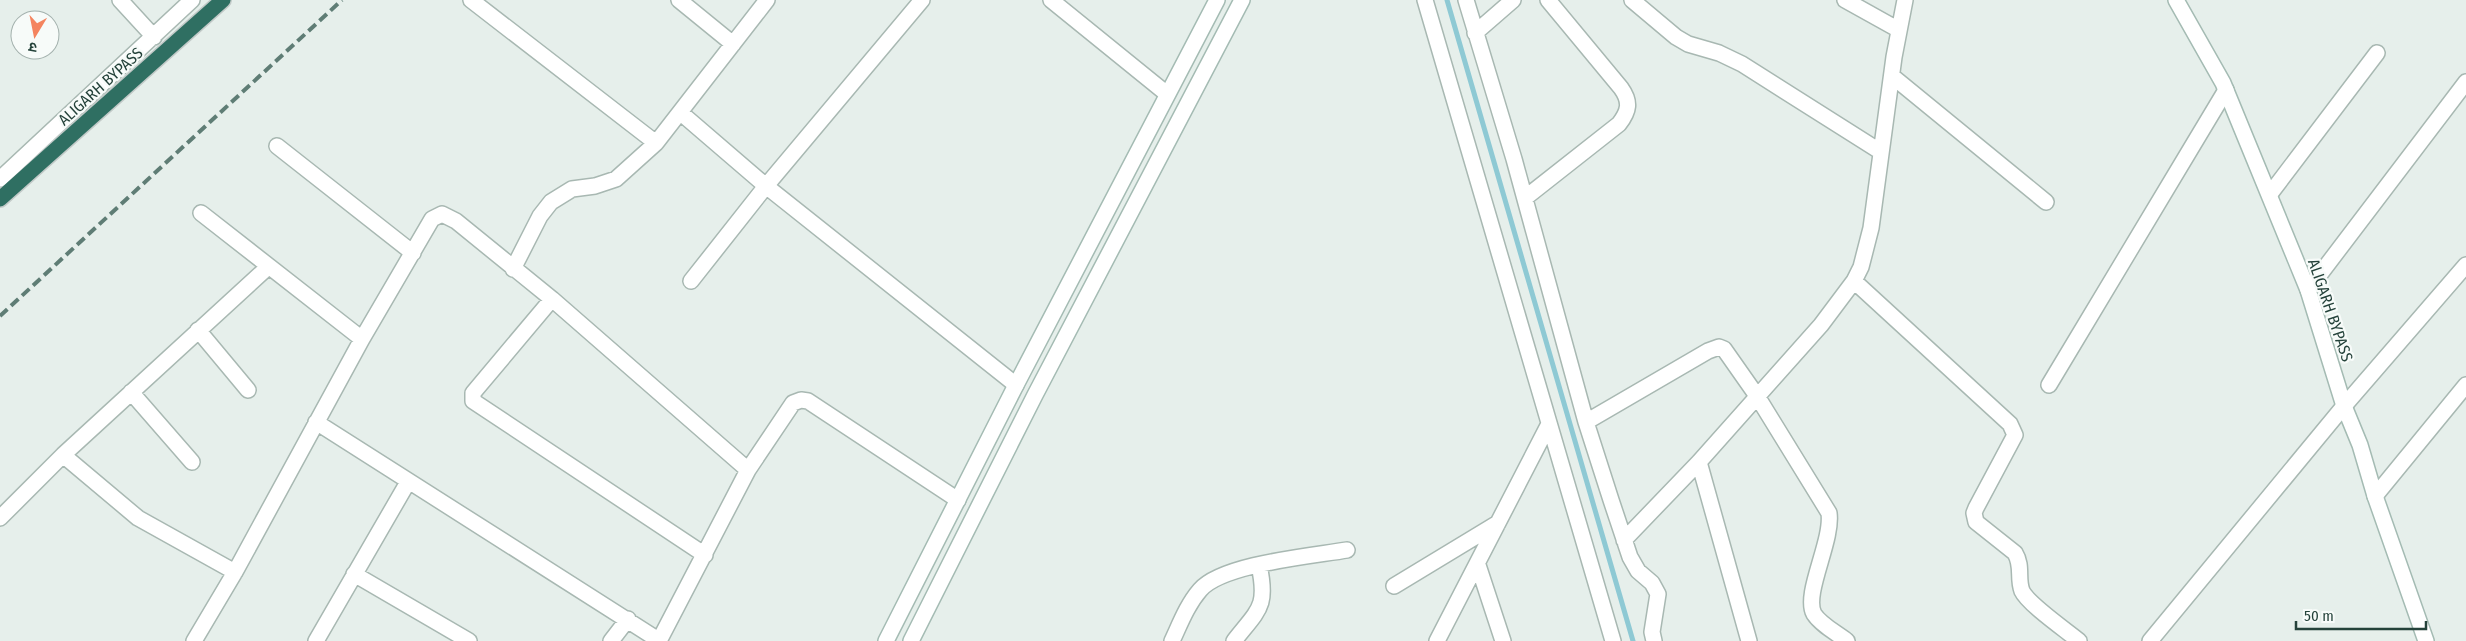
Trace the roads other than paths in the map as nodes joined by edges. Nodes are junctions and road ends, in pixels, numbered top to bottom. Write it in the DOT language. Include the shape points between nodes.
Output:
graph roads {
  1 [pos="120,0"];
  2 [pos="192,0"];
  3 [pos="223,0"];
  4 [pos="471,0"];
  5 [pos="679,0"];
  6 [pos="767,0"];
  7 [pos="922,0"];
  8 [pos="1051,0"];
  9 [pos="1217,0"];
  10 [pos="1242,0"];
  11 [pos="1425,0"];
  12 [pos="1466,0"];
  13 [pos="1513,0"];
  14 [pos="1548,0"];
  15 [pos="1632,0"];
  16 [pos="1845,0"];
  17 [pos="1906,0"];
  18 [pos="2176,0"];
  19 [pos="1899,30"];
  20 [pos="1475,33"];
  21 [pos="154,37"];
  22 [pos="733,44"];
  23 [pos="2377,53"];
  24 [pos="1892,76"];
  25 [pos="2466,82"];
  26 [pos="2226,90"];
  27 [pos="1167,94"];
  28 [pos="682,113"];
  29 [pos="656,144"];
  30 [pos="277,146"];
  31 [pos="1881,152"];
  32 [pos="0,179"];
  33 [pos="766,186"];
  34 [pos="2270,194"];
  35 [pos="1525,198"];
  36 [pos="0,199"];
  37 [pos="2046,202"];
  38 [pos="201,213"];
  39 [pos="413,253"];
  40 [pos="2466,265"];
  41 [pos="268,267"];
  42 [pos="513,269"];
  43 [pos="691,281"];
  44 [pos="1854,281"];
  45 [pos="2308,290"];
  46 [pos="552,299"];
  47 [pos="198,330"];
  48 [pos="362,339"];
  49 [pos="1016,385"];
  50 [pos="2050,385"];
  51 [pos="2466,386"];
  52 [pos="248,390"];
  53 [pos="131,392"];
  54 [pos="1757,396"];
  55 [pos="2344,406"];
  56 [pos="316,422"];
  57 [pos="1586,422"];
  58 [pos="1550,424"];
  59 [pos="63,455"];
  60 [pos="192,462"];
  61 [pos="1699,462"];
  62 [pos="748,470"];
  63 [pos="408,482"];
  64 [pos="2375,496"];
  65 [pos="958,500"];
  66 [pos="0,518"];
  67 [pos="1499,522"];
  68 [pos="1624,540"];
  69 [pos="1347,550"];
  70 [pos="705,555"];
  71 [pos="1259,565"];
  72 [pos="1478,565"];
  73 [pos="235,572"];
  74 [pos="354,574"];
  75 [pos="1394,586"];
  76 [pos="628,619"];
  77 [pos="1744,639"];
  78 [pos="194,641"];
  79 [pos="316,641"];
  80 [pos="469,641"];
  81 [pos="611,641"];
  82 [pos="660,641"];
  83 [pos="886,641"];
  84 [pos="910,641"];
  85 [pos="1172,641"];
  86 [pos="1234,641"];
  87 [pos="1437,641"];
  88 [pos="1503,641"];
  89 [pos="1613,641"];
  90 [pos="1654,641"];
  91 [pos="1847,641"];
  92 [pos="2079,641"];
  93 [pos="2150,641"];
  94 [pos="2426,641"];
  1 -- 21 [label="street"];
  2 -- 21 [label="street"];
  3 -- 36 [label="highway, ALIGARH BYPASS"];
  4 -- 29 [label="street"];
  5 -- 22 [label="street"];
  6 -- 22 [label="street"];
  7 -- 33 [label="street"];
  8 -- 27 [label="street"];
  9 -- 27 [label="street"];
  10 -- 84 [label="street"];
  11 -- 58 [label="street"];
  12 -- 20 [label="street"];
  13 -- 20 [label="street"];
  14 -- 35 [label="street" via="1628,98 1627,113 1619,124"];
  15 -- 31 [label="street" via="1676,37 1742,64"];
  16 -- 19 [label="street"];
  17 -- 19 [label="street"];
  18 -- 26 [label="street, ALIGARH BYPASS"];
  19 -- 24 [label="street"];
  20 -- 35 [label="street"];
  21 -- 32 [label="street"];
  22 -- 28 [label="street"];
  23 -- 34 [label="street"];
  24 -- 31 [label="street"];
  24 -- 37 [label="street"];
  25 -- 45 [label="street"];
  26 -- 34 [label="street, ALIGARH BYPASS"];
  26 -- 50 [label="street"];
  27 -- 49 [label="street"];
  28 -- 29 [label="street"];
  28 -- 33 [label="street"];
  29 -- 42 [label="street" via="616,179 572,189 551,202 540,216"];
  30 -- 39 [label="street"];
  31 -- 44 [label="street" via="1871,228"];
  33 -- 43 [label="street"];
  33 -- 49 [label="street"];
  34 -- 45 [label="street, ALIGARH BYPASS"];
  35 -- 57 [label="street"];
  38 -- 41 [label="street"];
  39 -- 42 [label="street" via="432,219 442,214 456,221"];
  39 -- 48 [label="street"];
  40 -- 55 [label="street"];
  41 -- 47 [label="street"];
  41 -- 48 [label="street"];
  42 -- 46 [label="street"];
  44 -- 54 [label="street" via="1821,326"];
  44 -- 92 [label="street" via="2010,424 2014,436 1976,508 1975,518 2019,560 2020,583 2025,595"];
  45 -- 55 [label="street, ALIGARH BYPASS"];
  46 -- 62 [label="street"];
  46 -- 70 [label="street" via="473,393 473,401"];
  47 -- 52 [label="street"];
  47 -- 53 [label="street"];
  48 -- 56 [label="street"];
  49 -- 65 [label="street"];
  51 -- 64 [label="street"];
  53 -- 59 [label="street"];
  53 -- 60 [label="street"];
  54 -- 57 [label="street" via="1729,355 1719,347"];
  54 -- 61 [label="street"];
  54 -- 91 [label="street" via="1829,513 1831,523 1811,603 1815,615"];
  55 -- 64 [label="street, ALIGARH BYPASS"];
  55 -- 93 [label="street"];
  56 -- 63 [label="street"];
  56 -- 73 [label="street"];
  57 -- 68 [label="street"];
  58 -- 67 [label="street"];
  58 -- 89 [label="street"];
  59 -- 66 [label="street"];
  59 -- 73 [label="street" via="138,518"];
  61 -- 68 [label="street"];
  61 -- 77 [label="street"];
  62 -- 65 [label="street" via="794,403 808,401"];
  62 -- 70 [label="street"];
  63 -- 74 [label="street"];
  63 -- 76 [label="street"];
  64 -- 94 [label="street, ALIGARH BYPASS"];
  65 -- 83 [label="street"];
  67 -- 72 [label="street"];
  67 -- 75 [label="street"];
  68 -- 90 [label="street" via="1638,571 1652,583 1658,594 1652,632"];
  69 -- 71 [label="street"];
  70 -- 82 [label="street"];
  71 -- 85 [label="street" via="1226,574 1200,589"];
  71 -- 86 [label="street" via="1263,597 1257,611"];
  72 -- 87 [label="street"];
  72 -- 88 [label="street"];
  73 -- 78 [label="street"];
  74 -- 79 [label="street"];
  74 -- 80 [label="street"];
  76 -- 81 [label="street"];
  76 -- 82 [label="street"];
}
